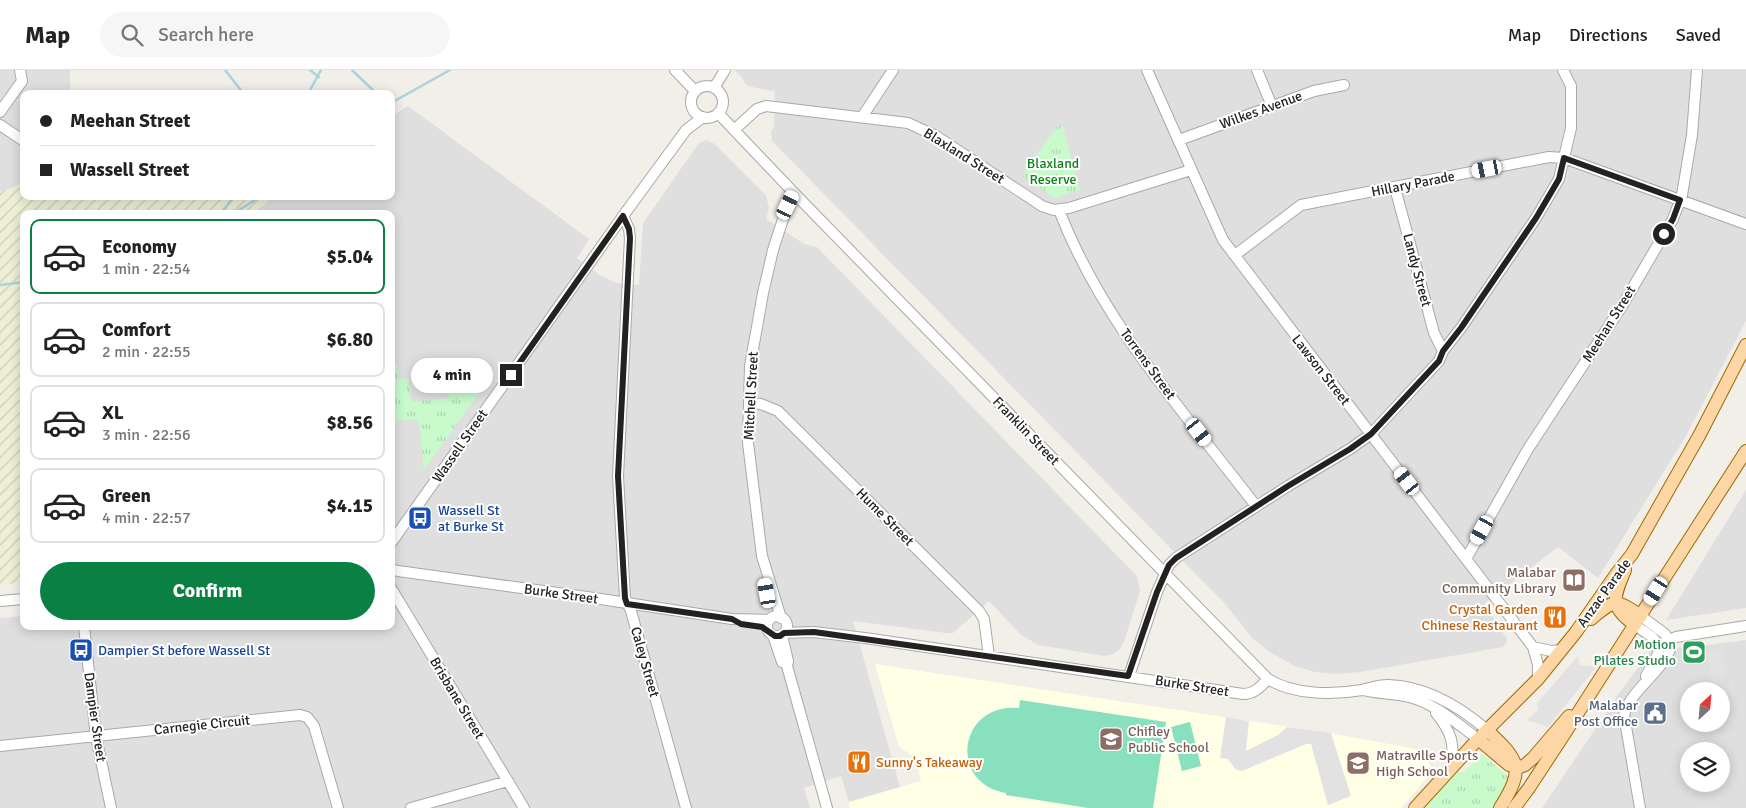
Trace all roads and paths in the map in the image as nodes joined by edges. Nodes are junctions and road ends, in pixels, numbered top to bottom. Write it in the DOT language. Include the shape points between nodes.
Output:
graph roads {
  1 [pos="20,70"];
  2 [pos="675,70"];
  3 [pos="725,70"];
  4 [pos="893,70"];
  5 [pos="1147,70"];
  6 [pos="1257,70"];
  7 [pos="1563,70"];
  8 [pos="1696,70"];
  9 [pos="1344,85"];
  10 [pos="714,88"];
  11 [pos="696,91"];
  12 [pos="1272,106"];
  13 [pos="693,109"];
  14 [pos="0,112"];
  15 [pos="718,113"];
  16 [pos="703,117"];
  17 [pos="862,117"];
  18 [pos="0,125"];
  19 [pos="686,130"];
  20 [pos="734,130"];
  21 [pos="20,138"];
  22 [pos="1179,140"];
  23 [pos="1564,158"];
  24 [pos="1190,170"];
  25 [pos="1395,188"];
  26 [pos="794,193"];
  27 [pos="1680,200"];
  28 [pos="1059,210"];
  29 [pos="623,216"];
  30 [pos="1746,224"];
  31 [pos="1235,255"];
  32 [pos="1746,345"];
  33 [pos="1443,351"];
  34 [pos="750,403"];
  35 [pos="1371,434"];
  36 [pos="1746,451"];
  37 [pos="1256,506"];
  38 [pos="395,537"];
  39 [pos="1632,554"];
  40 [pos="1466,559"];
  41 [pos="395,570"];
  42 [pos="1165,574"];
  43 [pos="395,595"];
  44 [pos="20,598"];
  45 [pos="0,601"];
  46 [pos="1616,603"];
  47 [pos="627,604"];
  48 [pos="1638,620"];
  49 [pos="1746,626"];
  50 [pos="777,627"];
  51 [pos="84,630"];
  52 [pos="1576,632"];
  53 [pos="1670,640"];
  54 [pos="1659,645"];
  55 [pos="1532,648"];
  56 [pos="1561,650"];
  57 [pos="989,656"];
  58 [pos="1128,676"];
  59 [pos="1268,679"];
  60 [pos="1538,680"];
  61 [pos="1642,684"];
  62 [pos="1362,690"];
  63 [pos="1591,693"];
  64 [pos="1430,705"];
  65 [pos="1483,735"];
  66 [pos="96,736"];
  67 [pos="0,746"];
  68 [pos="1452,767"];
  69 [pos="1516,767"];
  70 [pos="508,781"];
  71 [pos="111,808"];
  72 [pos="338,808"];
  73 [pos="411,808"];
  74 [pos="524,808"];
  75 [pos="686,808"];
  76 [pos="827,808"];
  77 [pos="1415,808"];
  78 [pos="1500,808"];
  79 [pos="1514,808"];
  80 [pos="1640,808"];
  1 -- 14 [label="street" via="22,81"];
  2 -- 11 [label="street"];
  3 -- 10 [label="street"];
  4 -- 17 [label="street"];
  5 -- 22 [label="street, Lawson Street"];
  6 -- 12 [label="street"];
  7 -- 23 [label="street" via="1571,86 1571,128"];
  8 -- 27 [label="street, Meehan Street" via="1692,135"];
  9 -- 12 [label="street, Wilkes Avenue" via="1314,91"];
  10 -- 11 [label="street" via="702,87"];
  10 -- 15 [label="street" via="722,100"];
  11 -- 13 [label="street" via="691,99"];
  12 -- 22 [label="street, Wilkes Avenue"];
  13 -- 16 [label="street"];
  13 -- 19 [label="street, Wassell Street"];
  15 -- 16 [label="street"];
  15 -- 20 [label="street, Franklin Street"];
  16 -- 19 [label="street, Wassell Street"];
  17 -- 20 [label="street, Blaxland Street" via="761,107"];
  17 -- 28 [label="street, Blaxland Street" via="908,123 936,136 1042,206"];
  18 -- 21 [label="street"];
  19 -- 29 [label="street, Wassell Street"];
  20 -- 26 [label="street, Franklin Street"];
  22 -- 24 [label="street, Lawson Street"];
  23 -- 25 [label="street, Hillary Parade" via="1549,157"];
  23 -- 27 [label="street, Hillary Parade"];
  23 -- 33 [label="street" via="1559,179 1536,218"];
  24 -- 28 [label="street"];
  24 -- 31 [label="street, Lawson Street" via="1223,240"];
  25 -- 31 [label="street, Hillary Parade" via="1302,205"];
  25 -- 33 [label="street, Landy Street" via="1434,333"];
  26 -- 34 [label="street, Mitchell Street" via="773,250 762,293 750,366"];
  26 -- 42 [label="street, Franklin Street"];
  27 -- 30 [label="street, Hillary Parade"];
  27 -- 40 [label="street, Meehan Street" via="1673,219 1622,306 1528,449"];
  28 -- 37 [label="street, Torrens Street" via="1103,301 1142,360"];
  29 -- 38 [label="street, Wassell Street"];
  29 -- 47 [label="street, Caley Street" via="630,238 618,486"];
  31 -- 35 [label="street, Lawson Street"];
  32 -- 39 [label="main road, Anzac Parade"];
  33 -- 35 [label="street" via="1439,361"];
  34 -- 50 [label="street, Mitchell Street" via="748,443 765,582"];
  34 -- 57 [label="street, Hume Street" via="778,411 979,611 984,619"];
  35 -- 37 [label="street"];
  35 -- 40 [label="street, Lawson Street"];
  36 -- 48 [label="main road"];
  37 -- 42 [label="street" via="1176,558"];
  39 -- 46 [label="main road" via="1618,588"];
  39 -- 52 [label="main road, Anzac Parade"];
  40 -- 55 [label="street, Lawson Street"];
  41 -- 47 [label="street, Burke Street"];
  42 -- 58 [label="street"];
  42 -- 59 [label="street, Franklin Street"];
  43 -- 70 [label="street, Brisbane Street"];
  44 -- 45 [label="street"];
  46 -- 48 [label="main road" via="1626,606"];
  46 -- 52 [label="main road" via="1605,607"];
  47 -- 50 [label="street, Burke Street"];
  47 -- 75 [label="street, Caley Street"];
  48 -- 53 [label="street" via="1659,629"];
  48 -- 54 [label="street"];
  48 -- 63 [label="main road"];
  49 -- 53 [label="street"];
  50 -- 57 [label="street, Burke Street"];
  50 -- 76 [label="street, Mitchell Street" via="782,662 787,666"];
  51 -- 66 [label="street, Dampier Street"];
  52 -- 56 [label="main road, Anzac Parade"];
  53 -- 54 [label="street"];
  53 -- 61 [label="street" via="1670,651"];
  54 -- 61 [label="street" via="1658,654"];
  55 -- 56 [label="street"];
  55 -- 60 [label="street, Lawson Street" via="1538,665"];
  56 -- 60 [label="main road, Anzac Parade"];
  57 -- 58 [label="street, Burke Street"];
  58 -- 59 [label="street, Burke Street" via="1243,694 1255,691"];
  59 -- 62 [label="street, Franklin Street" via="1285,688 1308,692"];
  60 -- 65 [label="main road, Anzac Parade"];
  61 -- 80 [label="street" via="1627,706 1624,719"];
  62 -- 64 [label="street, Franklin Street" via="1408,697"];
  62 -- 65 [label="street, Franklin Street" via="1387,685 1421,690 1449,703"];
  63 -- 69 [label="main road" via="1529,762"];
  63 -- 79 [label="main road"];
  64 -- 65 [label="street, Franklin Street"];
  64 -- 68 [label="street" via="1450,733 1454,745"];
  65 -- 68 [label="main road, Anzac Parade"];
  65 -- 69 [label="main road" via="1509,765"];
  66 -- 67 [label="street, Carnegie Circuit"];
  66 -- 71 [label="street, Dampier Street"];
  66 -- 72 [label="street, Carnegie Circuit" via="300,715 311,720 314,726"];
  68 -- 77 [label="main road, Anzac Parade"];
  69 -- 78 [label="main road" via="1515,779"];
  70 -- 73 [label="street"];
  70 -- 74 [label="street, Brisbane Street"];
}
